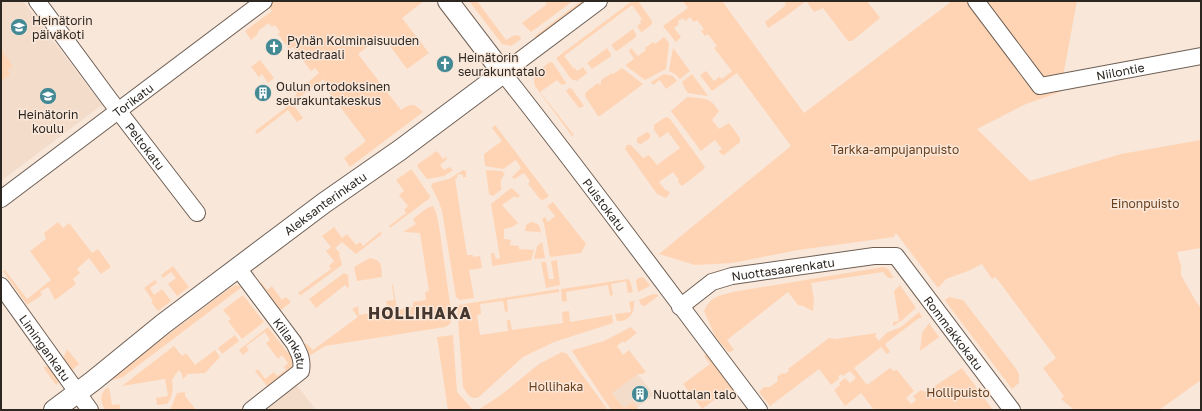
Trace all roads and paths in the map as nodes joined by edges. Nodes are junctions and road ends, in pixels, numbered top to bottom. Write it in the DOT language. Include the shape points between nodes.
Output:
graph roads {
  1 [pos="37,1"];
  2 [pos="264,1"];
  3 [pos="448,1"];
  4 [pos="599,1"];
  5 [pos="976,1"];
  6 [pos="1201,56"];
  7 [pos="503,73"];
  8 [pos="119,111"];
  9 [pos="1,199"];
  10 [pos="197,213"];
  11 [pos="896,256"];
  12 [pos="238,268"];
  13 [pos="1,286"];
  14 [pos="680,306"];
  15 [pos="78,392"];
  16 [pos="54,410"];
  17 [pos="90,410"];
  18 [pos="251,410"];
  19 [pos="760,410"];
  20 [pos="1012,410"];
  1 -- 8 [label="street, Peltokatu"];
  2 -- 8 [label="street, Torikatu"];
  3 -- 7 [label="main road, Puistokatu"];
  4 -- 7 [label="street, Aleksanterinkatu"];
  5 -- 6 [label="street, Niilontie" via="1040,86"];
  7 -- 12 [label="main road, Aleksanterinkatu"];
  7 -- 14 [label="street, Puistokatu"];
  8 -- 9 [label="street, Torikatu"];
  8 -- 10 [label="street, Peltokatu"];
  11 -- 14 [label="street, Nuottasaarenkatu" via="874,256 732,276 712,282"];
  11 -- 20 [label="street, Rommakkokatu"];
  12 -- 15 [label="main road, Aleksanterinkatu"];
  12 -- 18 [label="street, Kiilankatu" via="294,343 303,362 301,371"];
  13 -- 15 [label="street, Limingankatu"];
  14 -- 19 [label="street, Puistokatu"];
  15 -- 16 [label="main road, Aleksanterinkatu"];
  15 -- 17 [label="street, Limingankatu"];
}
